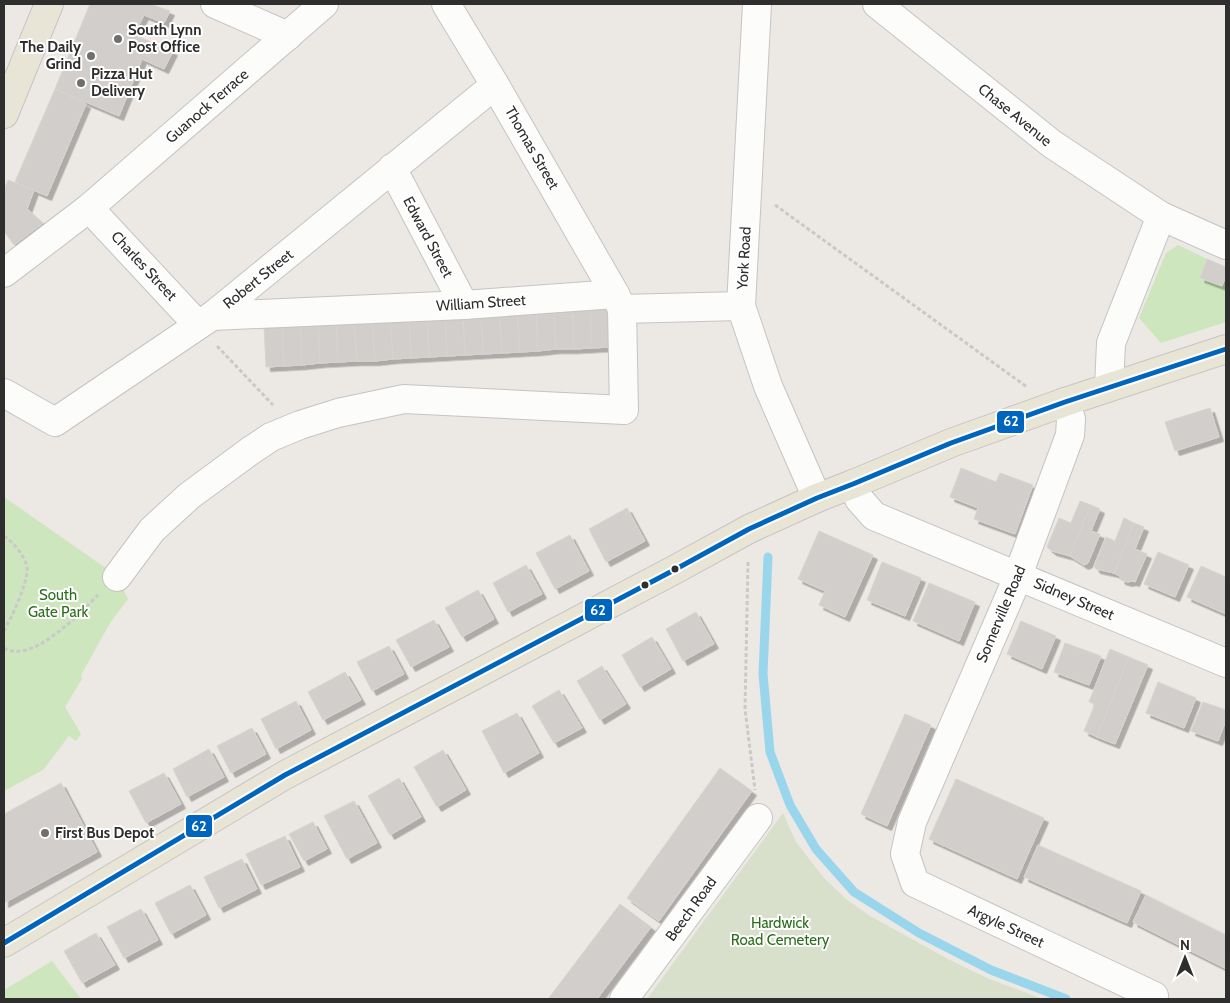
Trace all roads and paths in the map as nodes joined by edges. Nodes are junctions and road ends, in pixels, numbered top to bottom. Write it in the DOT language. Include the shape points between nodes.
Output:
graph roads {
  1 [pos="50,4"];
  2 [pos="215,4"];
  3 [pos="324,4"];
  4 [pos="446,4"];
  5 [pos="757,4"];
  6 [pos="877,4"];
  7 [pos="288,36"];
  8 [pos="495,85"];
  9 [pos="4,114"];
  10 [pos="392,168"];
  11 [pos="747,199"];
  12 [pos="89,208"];
  13 [pos="1161,216"];
  14 [pos="1226,245"];
  15 [pos="4,273"];
  16 [pos="619,301"];
  17 [pos="464,305"];
  18 [pos="741,306"];
  19 [pos="205,321"];
  20 [pos="1226,349"];
  21 [pos="1109,387"];
  22 [pos="4,393"];
  23 [pos="1053,406"];
  24 [pos="294,427"];
  25 [pos="853,484"];
  26 [pos="816,498"];
  27 [pos="749,529"];
  28 [pos="4,536"];
  29 [pos="1018,575"];
  30 [pos="117,577"];
  31 [pos="4,631"];
  32 [pos="4,648"];
  33 [pos="1226,663"];
  34 [pos="758,818"];
  35 [pos="912,822"];
  36 [pos="4,943"];
  37 [pos="1154,996"];
  38 [pos="624,999"];
  1 -- 9 [label="main road"];
  2 -- 7 [label="street"];
  3 -- 7 [label="street, Guanock Terrace"];
  4 -- 8 [label="street, Thomas Street"];
  5 -- 11 [label="street, York Road"];
  6 -- 13 [label="street, Chase Avenue" via="1052,144"];
  7 -- 12 [label="street, Guanock Terrace"];
  8 -- 10 [label="street, Robert Street"];
  8 -- 16 [label="street, Thomas Street"];
  10 -- 17 [label="street, Edward Street"];
  10 -- 19 [label="street, Robert Street"];
  11 -- 18 [label="street, York Road"];
  11 -- 23 [label="path" via="772,204"];
  12 -- 15 [label="street, Guanock Terrace"];
  12 -- 19 [label="street, Charles Street"];
  13 -- 14 [label="street, Chase Avenue"];
  13 -- 21 [label="street" via="1111,343"];
  16 -- 17 [label="street, William Street"];
  16 -- 18 [label="street, William Street"];
  16 -- 24 [label="street" via="624,410 404,399 338,413"];
  17 -- 19 [label="street, William Street"];
  18 -- 26 [label="street, York Road" via="768,386"];
  19 -- 22 [label="street, Robert Street" via="54,422"];
  19 -- 24 [label="path"];
  20 -- 21 [label="main road"];
  21 -- 23 [label="main road"];
  23 -- 25 [label="main road" via="951,443"];
  23 -- 29 [label="street, Somerville Road" via="1071,419 1070,436"];
  24 -- 30 [label="street" via="271,437 189,496 152,530"];
  25 -- 26 [label="main road"];
  25 -- 29 [label="street, Sidney Street" via="859,499 874,516"];
  26 -- 27 [label="main road"];
  27 -- 34 [label="path" via="745,709"];
  27 -- 36 [label="main road" via="285,775"];
  28 -- 31 [label="path" via="22,555 28,570 15,610"];
  29 -- 33 [label="street, Sidney Street"];
  29 -- 35 [label="street, Somerville Road"];
  30 -- 32 [label="path" via="70,623 47,640 22,652"];
  34 -- 38 [label="street, Beech Road"];
  35 -- 37 [label="street, Argyle Street" via="906,854 915,883"];
}
